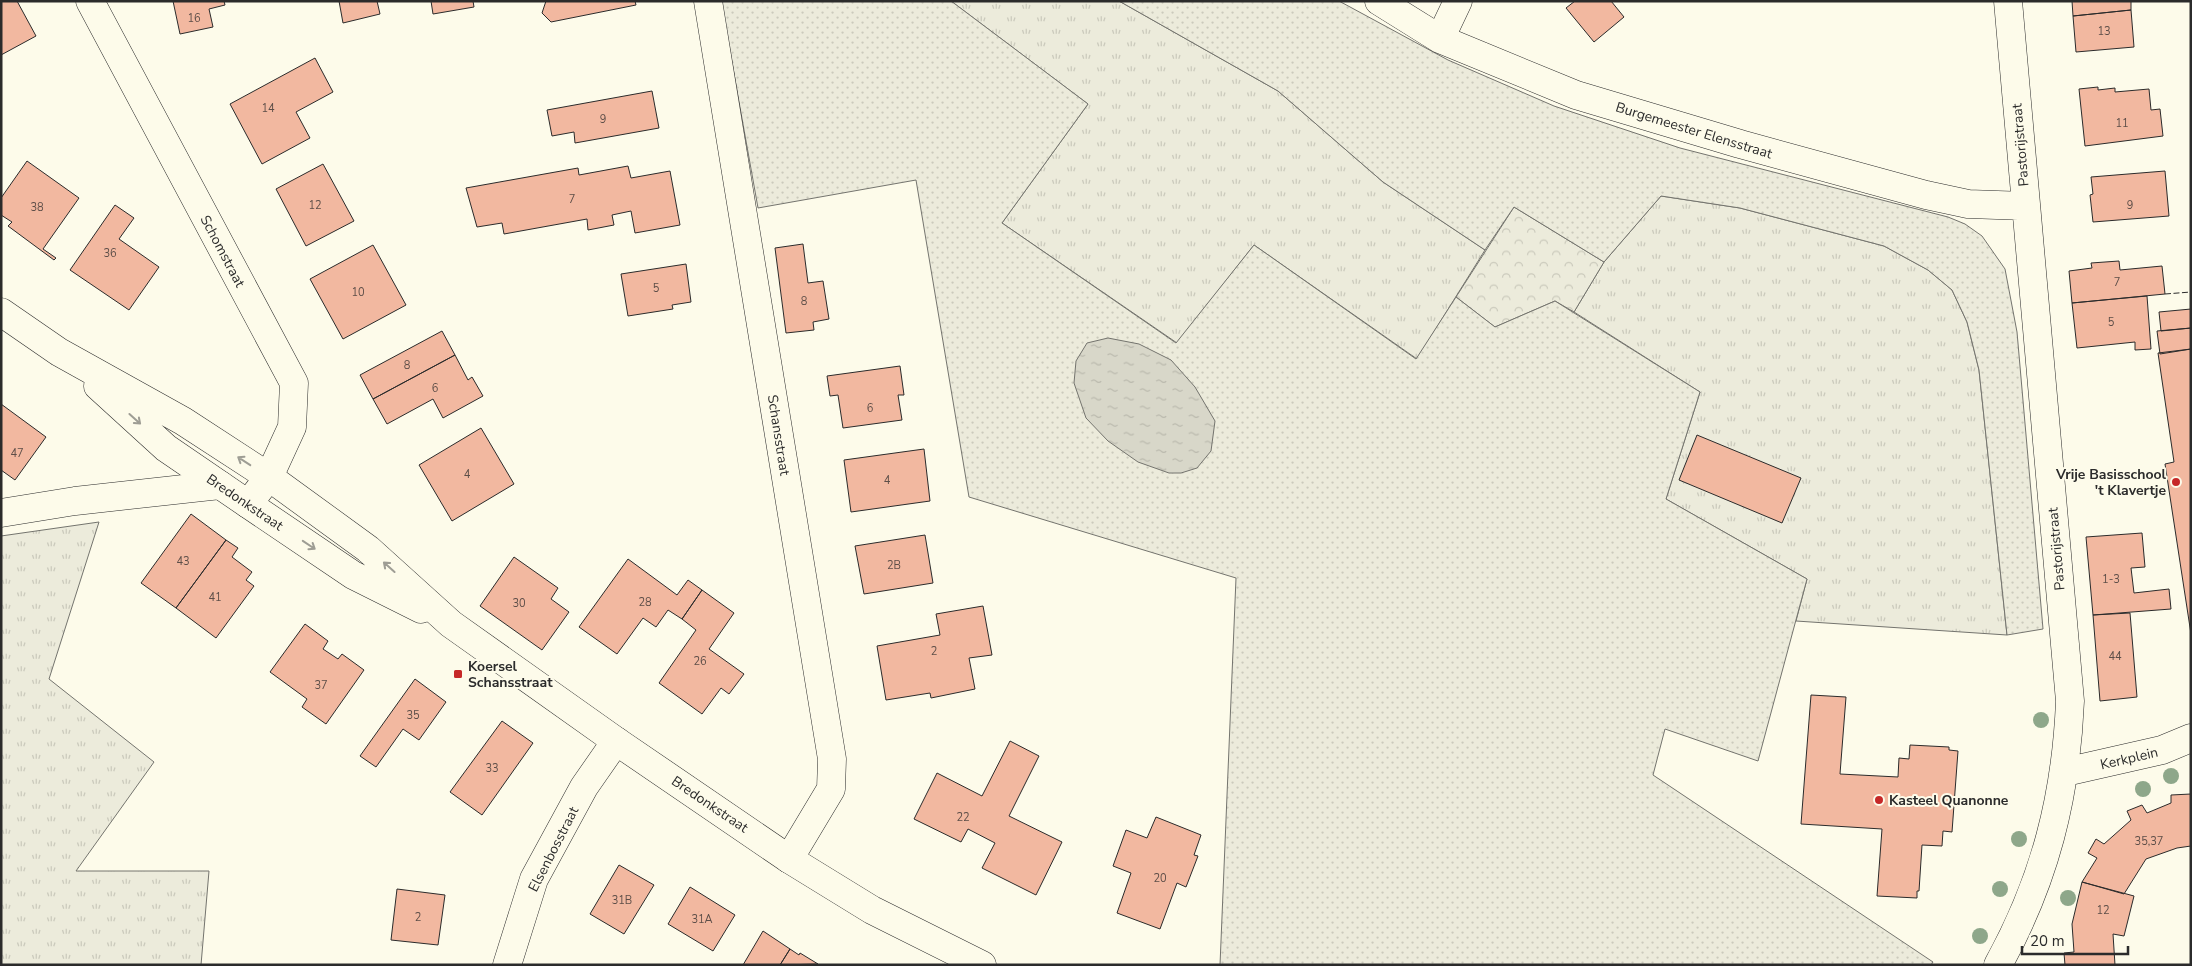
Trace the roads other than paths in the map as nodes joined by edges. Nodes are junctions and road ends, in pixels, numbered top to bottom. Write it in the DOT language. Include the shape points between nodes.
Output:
graph roads {
  1 [pos="90,1"];
  2 [pos="708,1"];
  3 [pos="1379,1"];
  4 [pos="1458,1"];
  5 [pos="2008,1"];
  6 [pos="1440,39"];
  7 [pos="2026,206"];
  8 [pos="1,312"];
  9 [pos="59,352"];
  10 [pos="269,478"];
  11 [pos="220,485"];
  12 [pos="248,504"];
  13 [pos="1,512"];
  14 [pos="450,624"];
  15 [pos="2191,738"];
  16 [pos="616,741"];
  17 [pos="2065,772"];
  18 [pos="789,859"];
  19 [pos="507,965"];
  20 [pos="982,965"];
  21 [pos="1998,965"];
  1 -- 10 [label="street, Schomstraat" via="294,383 292,427"];
  2 -- 18 [label="street, Schansstraat" via="832,760 831,790"];
  3 -- 6 [label="street, Burgemeester Elensstraat"];
  4 -- 6 [label="street"];
  5 -- 7 [label="street, Pastorijstraat"];
  6 -- 7 [label="street, Burgemeester Elensstraat" via="1576,95 1740,144 1926,195 1968,204"];
  7 -- 17 [label="street, Pastorijstraat" via="2070,701"];
  8 -- 9 [label="street, Bredonkstraat"];
  10 -- 9 [label="street, Bredonkstraat, one-way" via="183,421"];
  9 -- 11 [label="street, Bredonkstraat, one-way" via="166,448"];
  10 -- 12 [label="street, Schomstraat"];
  14 -- 10 [label="street, Bredonkstraat, one-way" via="368,549"];
  11 -- 12 [label="street, Bredonkstraat"];
  11 -- 13 [label="street"];
  12 -- 14 [label="street, Bredonkstraat, one-way" via="353,575"];
  14 -- 16 [label="street, Bredonkstraat"];
  15 -- 17 [label="street, Kerkplein" via="2162,750"];
  16 -- 18 [label="street, Bredonkstraat"];
  16 -- 19 [label="street, Elsenbosstraat" via="584,788 534,879"];
  17 -- 21 [label="street, Pastorijstraat" via="2056,821 2042,866"];
  18 -- 20 [label="street, Bredonkstraat" via="872,910"];
}
